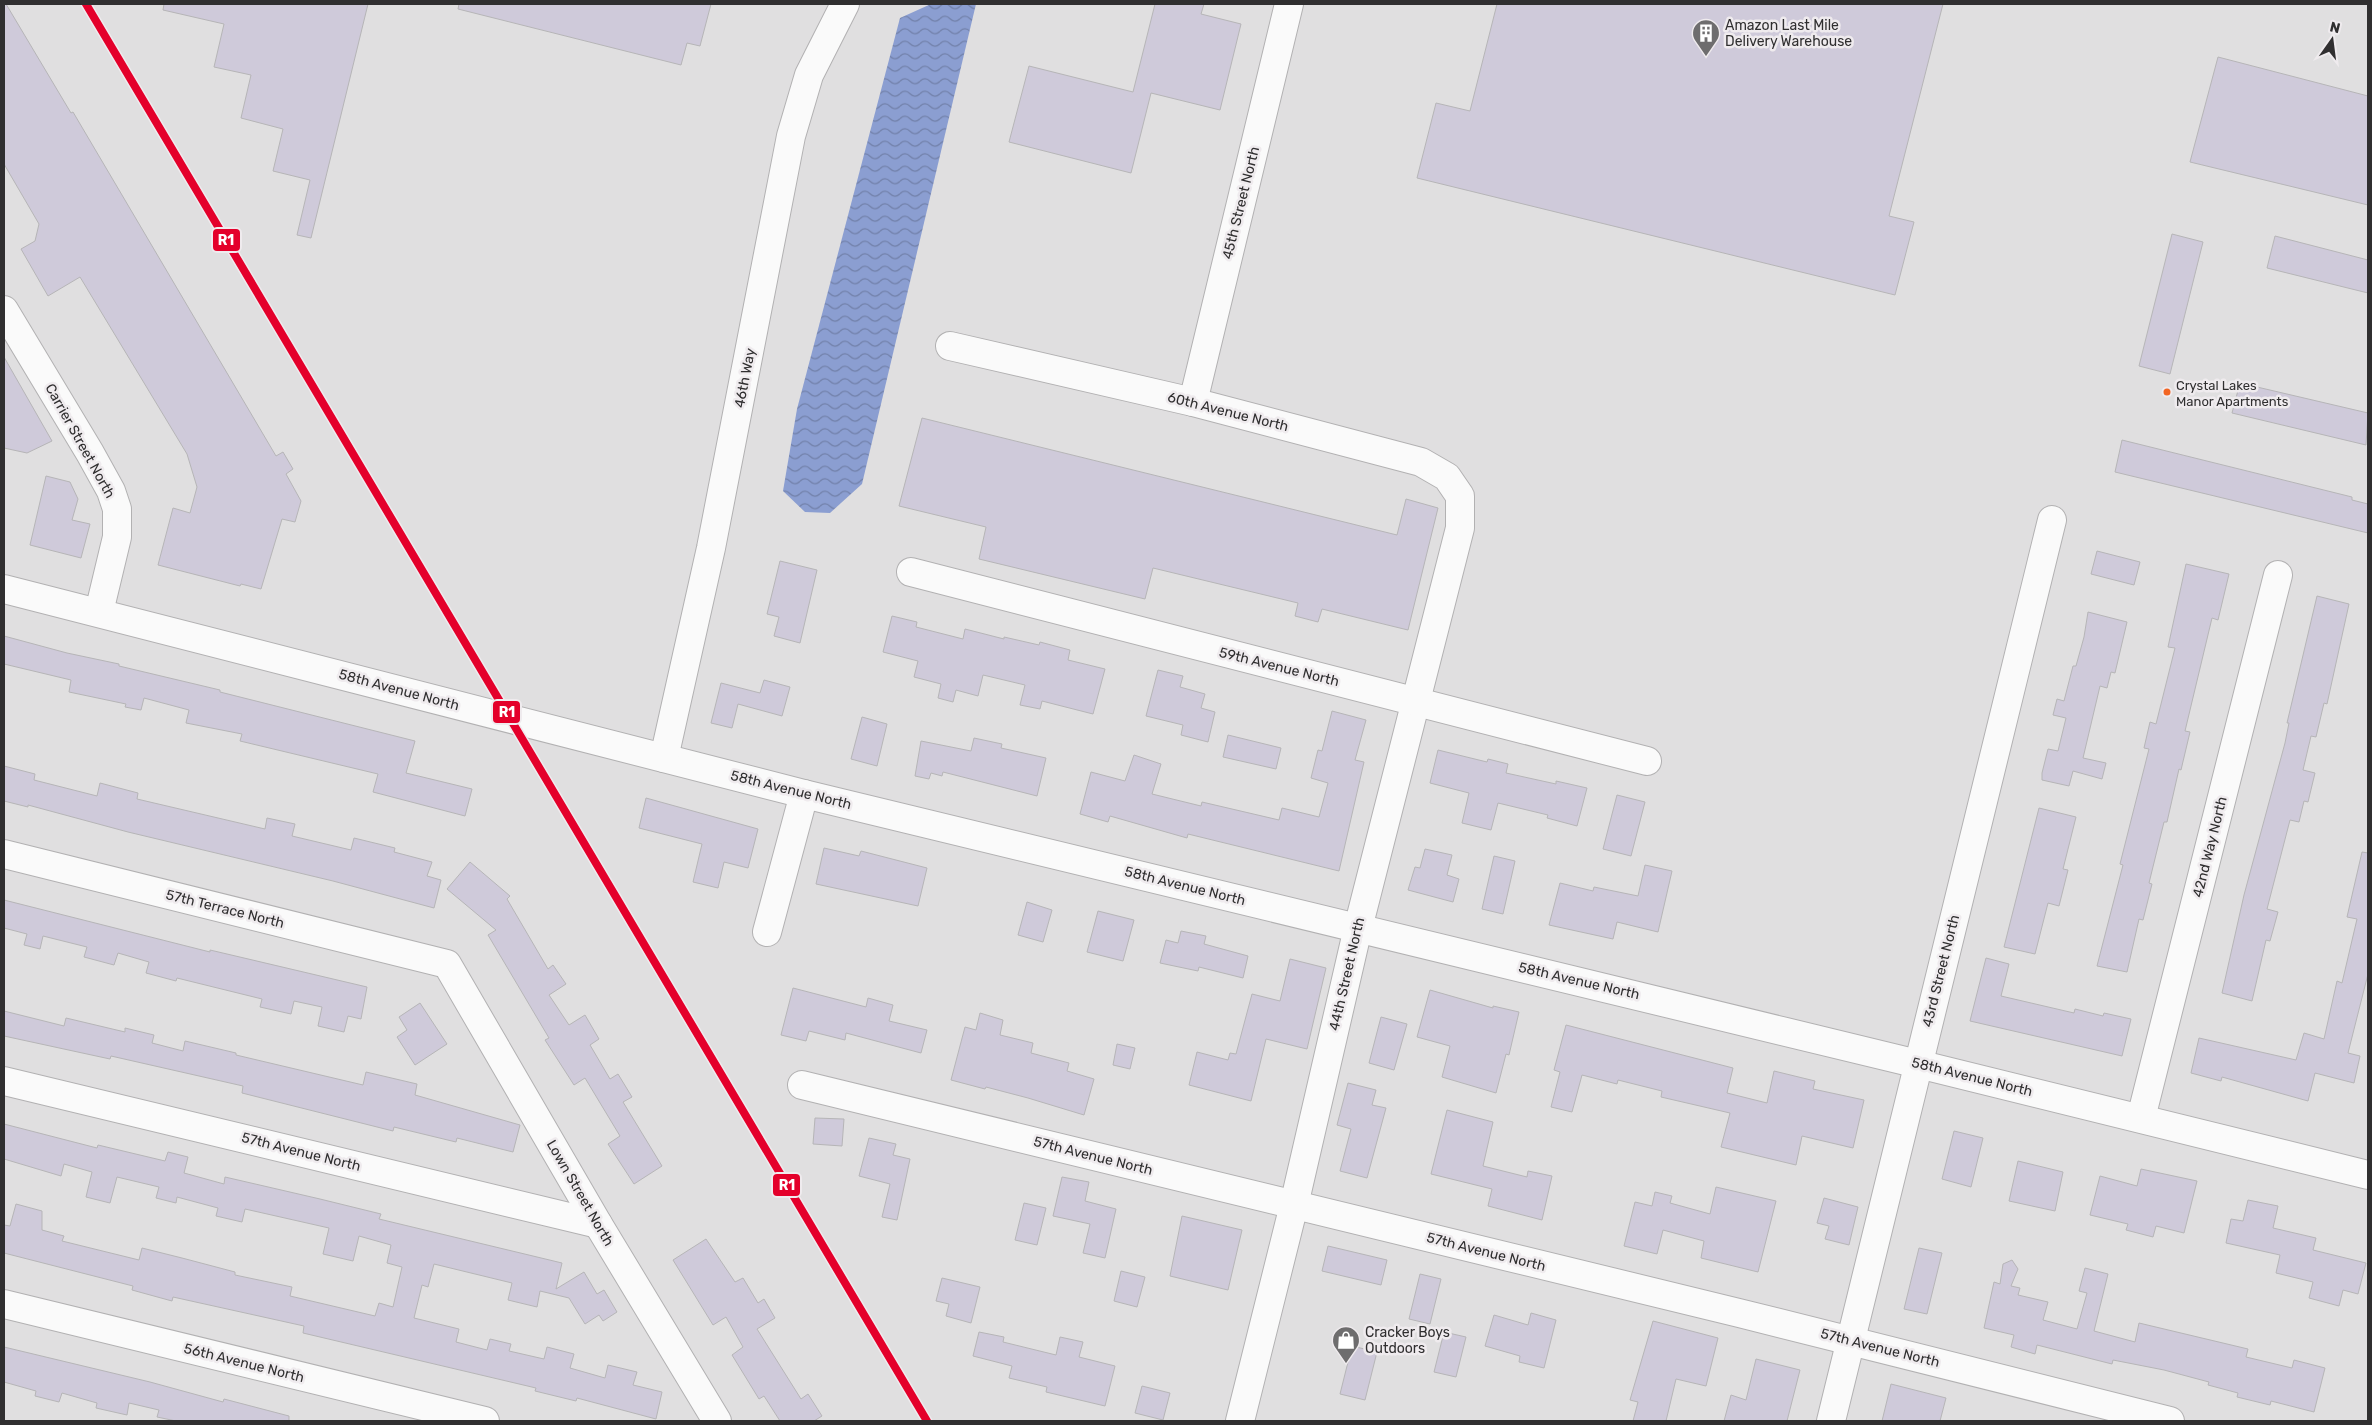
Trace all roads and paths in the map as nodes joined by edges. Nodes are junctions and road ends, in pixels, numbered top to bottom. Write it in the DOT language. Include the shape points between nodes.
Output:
graph roads {
  1 [pos="845,4"];
  2 [pos="1289,4"];
  3 [pos="4,310"];
  4 [pos="950,346"];
  5 [pos="1192,402"];
  6 [pos="2052,520"];
  7 [pos="1460,528"];
  8 [pos="911,572"];
  9 [pos="2278,575"];
  10 [pos="4,588"];
  11 [pos="99,612"];
  12 [pos="1416,702"];
  13 [pos="664,758"];
  14 [pos="1647,761"];
  15 [pos="804,794"];
  16 [pos="4,854"];
  17 [pos="1358,928"];
  18 [pos="767,932"];
  19 [pos="447,964"];
  20 [pos="1918,1064"];
  21 [pos="4,1081"];
  22 [pos="802,1085"];
  23 [pos="2141,1118"];
  24 [pos="2366,1168"];
  25 [pos="1294,1205"];
  26 [pos="598,1224"];
  27 [pos="4,1304"];
  28 [pos="1851,1341"];
  29 [pos="484,1421"];
  30 [pos="717,1421"];
  31 [pos="1240,1421"];
  32 [pos="1831,1421"];
  33 [pos="2170,1421"];
  1 -- 13 [label="street, 46th Way" via="809,76 791,136 711,548"];
  2 -- 5 [label="street, 45th Street North"];
  3 -- 11 [label="street, Carrier Street North" via="90,453 117,509 117,537"];
  4 -- 5 [label="street, 60th Avenue North"];
  5 -- 7 [label="street, 60th Avenue North" via="1421,462 1447,476 1460,496"];
  6 -- 20 [label="street, 43rd Street North"];
  7 -- 12 [label="street, 44th Street North"];
  8 -- 12 [label="street, 59th Avenue North"];
  9 -- 23 [label="street, 42nd Way North"];
  10 -- 11 [label="street, 58th Avenue North"];
  11 -- 13 [label="street, 58th Avenue North"];
  12 -- 14 [label="street, 59th Avenue North"];
  12 -- 17 [label="street, 44th Street North"];
  13 -- 15 [label="street, 58th Avenue North"];
  15 -- 17 [label="street, 58th Avenue North"];
  15 -- 18 [label="street"];
  16 -- 19 [label="street, 57th Terrace North"];
  17 -- 20 [label="street, 58th Avenue North"];
  17 -- 25 [label="street, 44th Street North"];
  19 -- 26 [label="street, Lown Street North"];
  20 -- 23 [label="street, 58th Avenue North"];
  20 -- 28 [label="street, 43rd Street North"];
  21 -- 26 [label="street, 57th Avenue North"];
  22 -- 25 [label="street, 57th Avenue North"];
  23 -- 24 [label="street, 58th Avenue North"];
  25 -- 28 [label="street, 57th Avenue North"];
  25 -- 31 [label="street, 44th Street North"];
  26 -- 30 [label="street, Lown Street North"];
  27 -- 29 [label="street, 56th Avenue North"];
  28 -- 32 [label="street, 43rd Street North"];
  28 -- 33 [label="street, 57th Avenue North"];
}
